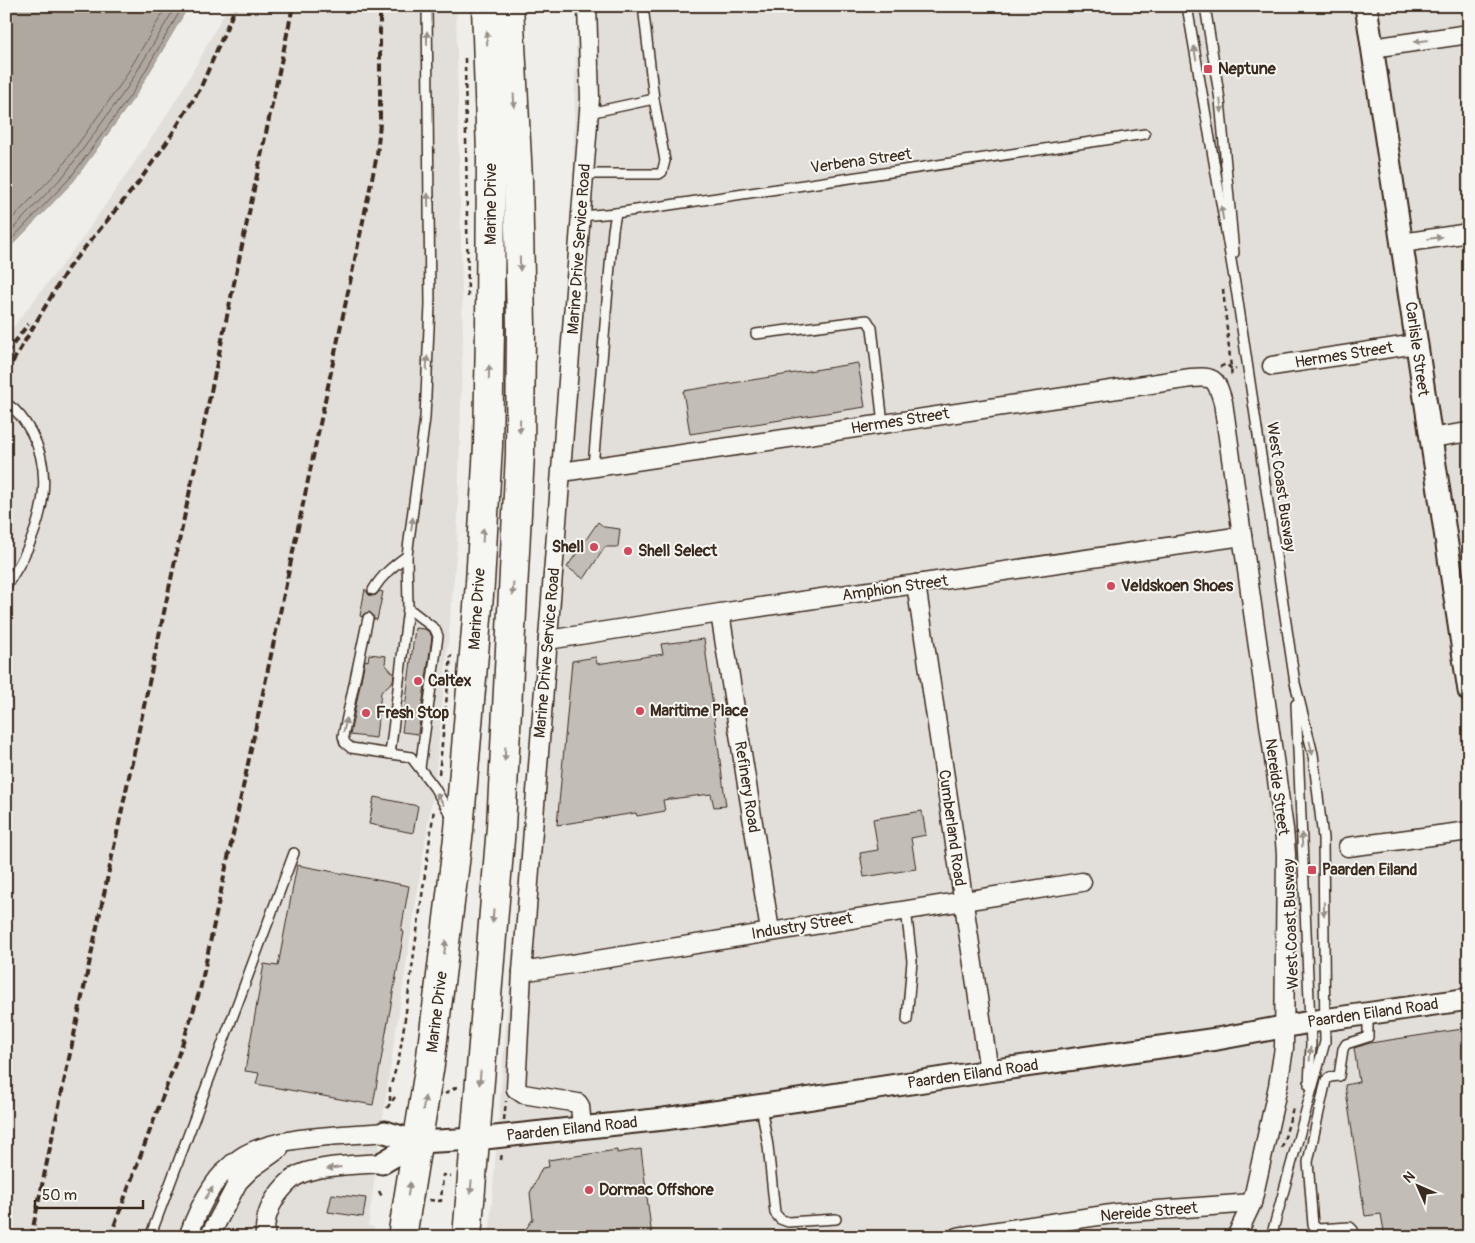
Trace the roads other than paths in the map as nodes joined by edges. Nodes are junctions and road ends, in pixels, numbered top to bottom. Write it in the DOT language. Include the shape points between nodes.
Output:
graph roads {
  1 [pos="427,6"];
  2 [pos="486,6"];
  3 [pos="509,6"];
  4 [pos="586,6"];
  5 [pos="642,6"];
  6 [pos="1187,6"];
  7 [pos="1205,6"];
  8 [pos="1366,6"];
  9 [pos="1469,34"];
  10 [pos="1372,48"];
  11 [pos="654,99"];
  12 [pos="589,113"];
  13 [pos="1145,134"];
  14 [pos="584,174"];
  15 [pos="616,213"];
  16 [pos="581,216"];
  17 [pos="1469,233"];
  18 [pos="1402,243"];
  19 [pos="1237,295"];
  20 [pos="756,334"];
  21 [pos="1416,344"];
  22 [pos="1272,366"];
  23 [pos="1207,376"];
  24 [pos="7,406"];
  25 [pos="884,424"];
  26 [pos="1469,432"];
  27 [pos="1430,438"];
  28 [pos="593,467"];
  29 [pos="562,472"];
  30 [pos="1242,536"];
  31 [pos="407,556"];
  32 [pos="916,584"];
  33 [pos="6,586"];
  34 [pos="373,590"];
  35 [pos="408,608"];
  36 [pos="720,613"];
  37 [pos="368,618"];
  38 [pos="1464,631"];
  39 [pos="548,640"];
  40 [pos="1295,683"];
  41 [pos="1469,691"];
  42 [pos="390,754"];
  43 [pos="420,768"];
  44 [pos="459,830"];
  45 [pos="1469,831"];
  46 [pos="1348,847"];
  47 [pos="294,853"];
  48 [pos="1082,882"];
  49 [pos="963,900"];
  50 [pos="906,910"];
  51 [pos="770,931"];
  52 [pos="522,972"];
  53 [pos="1469,999"];
  54 [pos="1368,1014"];
  55 [pos="907,1020"];
  56 [pos="1318,1021"];
  57 [pos="1285,1027"];
  58 [pos="989,1071"];
  59 [pos="1308,1103"];
  60 [pos="761,1106"];
  61 [pos="582,1127"];
  62 [pos="385,1132"];
  63 [pos="476,1139"];
  64 [pos="294,1140"];
  65 [pos="418,1142"];
  66 [pos="382,1163"];
  67 [pos="1252,1203"];
  68 [pos="836,1219"];
  69 [pos="209,1236"];
  70 [pos="150,1237"];
  71 [pos="188,1237"];
  72 [pos="265,1237"];
  73 [pos="402,1237"];
  74 [pos="467,1237"];
  75 [pos="957,1237"];
  76 [pos="1236,1237"];
  77 [pos="1271,1237"];
  78 [pos="1356,1237"];
  31 -- 1 [label="lane, one-way" via="425,418 430,305"];
  44 -- 2 [label="main road, Marine Drive, one-way" via="488,446 491,154"];
  3 -- 63 [label="main road, Marine Drive, one-way" via="518,198 520,454 501,827"];
  4 -- 12 [label="street, Marine Drive Service Road"];
  5 -- 11 [label="lane"];
  19 -- 6 [label="lane, West Coast Busway, one-way"];
  7 -- 19 [label="lane, West Coast Busway, one-way" via="1220,100"];
  8 -- 10 [label="street, Carlisle Street"];
  9 -- 10 [label="street, one-way"];
  10 -- 18 [label="street, Carlisle Street"];
  11 -- 12 [label="lane"];
  11 -- 14 [label="lane" via="665,161 662,172"];
  12 -- 14 [label="street, Marine Drive Service Road"];
  13 -- 15 [label="lane, Verbena Street"];
  14 -- 16 [label="street, Marine Drive Service Road"];
  15 -- 16 [label="lane, Verbena Street"];
  15 -- 28 [label="lane"];
  16 -- 29 [label="street, Marine Drive Service Road"];
  18 -- 17 [label="street, one-way"];
  18 -- 21 [label="street, Carlisle Street"];
  19 -- 40 [label="lane, West Coast Busway"];
  20 -- 25 [label="lane" via="867,320 872,328"];
  21 -- 22 [label="street, Hermes Street"];
  21 -- 27 [label="street, Carlisle Street"];
  23 -- 25 [label="street, Hermes Street"];
  23 -- 30 [label="street, Nereide Street" via="1219,388 1223,402"];
  24 -- 33 [label="lane" via="16,410 37,442 44,478 42,501 31,542"];
  25 -- 28 [label="street, Hermes Street"];
  26 -- 27 [label="street"];
  27 -- 38 [label="street, Carlisle Street"];
  28 -- 29 [label="street, Hermes Street"];
  29 -- 39 [label="street, Marine Drive Service Road"];
  30 -- 32 [label="street, Amphion Street"];
  30 -- 57 [label="street, Nereide Street" via="1284,829"];
  31 -- 34 [label="lane" via="379,579"];
  31 -- 35 [label="lane"];
  32 -- 36 [label="street, Amphion Street"];
  32 -- 49 [label="street, Cumberland Road"];
  35 -- 42 [label="lane"];
  35 -- 43 [label="lane" via="435,629 438,636"];
  36 -- 39 [label="street, Amphion Street"];
  36 -- 51 [label="street, Refinery Road"];
  42 -- 37 [label="lane, one-way" via="351,748 345,744 343,736"];
  38 -- 41 [label="street, Carlisle Street"];
  39 -- 52 [label="street, Marine Drive Service Road"];
  56 -- 40 [label="lane, West Coast Busway, one-way"];
  40 -- 56 [label="lane, West Coast Busway, one-way" via="1313,754 1323,838"];
  42 -- 43 [label="lane" via="411,757"];
  44 -- 43 [label="lane, one-way"];
  65 -- 44 [label="main road, Marine Drive, one-way"];
  45 -- 46 [label="street"];
  47 -- 70 [label="lane"];
  48 -- 49 [label="street, Industry Street"];
  49 -- 50 [label="street, Industry Street"];
  49 -- 58 [label="street, Cumberland Road"];
  50 -- 51 [label="street, Industry Street"];
  50 -- 55 [label="lane" via="912,961"];
  51 -- 52 [label="street, Industry Street"];
  52 -- 61 [label="street, Marine Drive Service Road" via="516,1089 523,1094 578,1103"];
  53 -- 54 [label="street, Paarden Eiland Road"];
  54 -- 56 [label="street, Paarden Eiland Road"];
  54 -- 78 [label="lane" via="1368,1036 1346,1044 1339,1076 1326,1080 1308,1162 1313,1225 1318,1229 1350,1227"];
  56 -- 57 [label="street, Paarden Eiland Road"];
  59 -- 56 [label="lane, West Coast Busway, one-way" via="1311,1044"];
  56 -- 59 [label="lane, West Coast Busway" via="1325,1042"];
  57 -- 58 [label="street, Paarden Eiland Road"];
  57 -- 67 [label="street, Nereide Street" via="1278,1086"];
  58 -- 60 [label="street, Paarden Eiland Road"];
  59 -- 77 [label="lane, West Coast Busway"];
  60 -- 61 [label="street, Paarden Eiland Road"];
  60 -- 68 [label="lane" via="774,1213 788,1222"];
  61 -- 63 [label="street, Paarden Eiland Road"];
  62 -- 64 [label="street"];
  62 -- 65 [label="street"];
  63 -- 65 [label="street, Paarden Eiland Road"];
  63 -- 74 [label="main road, Marine Drive, one-way"];
  64 -- 69 [label="street" via="238,1182"];
  71 -- 64 [label="street, one-way" via="204,1202 231,1165 262,1148"];
  65 -- 66 [label="street"];
  73 -- 65 [label="main road, Marine Drive, one-way"];
  66 -- 72 [label="street, one-way" via="317,1170 295,1177 270,1206"];
  67 -- 75 [label="street, Nereide Street" via="1118,1213"];
  67 -- 76 [label="street, Nereide Street"];
}
